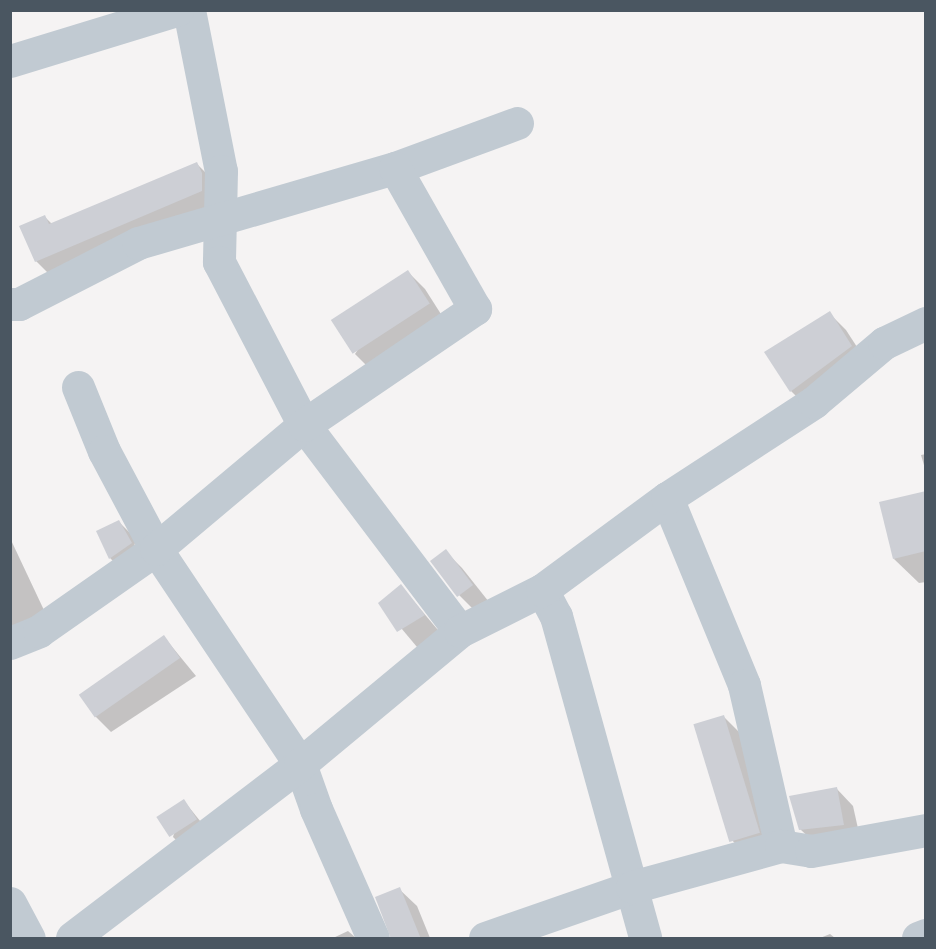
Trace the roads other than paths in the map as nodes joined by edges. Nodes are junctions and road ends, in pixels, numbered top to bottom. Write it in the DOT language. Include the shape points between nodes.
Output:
graph roads {
  1 [pos="177,10"];
  2 [pos="189,10"];
  3 [pos="10,61"];
  4 [pos="517,123"];
  5 [pos="395,168"];
  6 [pos="217,219"];
  7 [pos="10,304"];
  8 [pos="926,322"];
  9 [pos="78,387"];
  10 [pos="304,425"];
  11 [pos="667,498"];
  12 [pos="156,549"];
  13 [pos="542,590"];
  14 [pos="460,631"];
  15 [pos="10,643"];
  16 [pos="300,764"];
  17 [pos="926,830"];
  18 [pos="781,846"];
  19 [pos="633,887"];
  20 [pos="10,903"];
  21 [pos="926,935"];
  22 [pos="29,939"];
  23 [pos="72,939"];
  24 [pos="373,939"];
  25 [pos="485,939"];
  26 [pos="645,939"];
  27 [pos="918,939"];
  1 -- 3 [label="street"];
  2 -- 6 [label="street" via="221,171"];
  4 -- 5 [label="street"];
  5 -- 6 [label="street"];
  5 -- 10 [label="street" via="475,309"];
  6 -- 7 [label="street" via="138,243 19,304"];
  6 -- 10 [label="street" via="219,262"];
  8 -- 11 [label="street" via="884,343 814,402"];
  9 -- 12 [label="street" via="104,451"];
  10 -- 12 [label="street"];
  10 -- 14 [label="street"];
  11 -- 13 [label="street"];
  11 -- 18 [label="street" via="744,685"];
  12 -- 15 [label="street" via="39,632"];
  12 -- 16 [label="street"];
  13 -- 14 [label="street"];
  13 -- 19 [label="street" via="556,616"];
  14 -- 16 [label="street"];
  16 -- 23 [label="street"];
  16 -- 24 [label="street" via="315,809"];
  17 -- 18 [label="street" via="811,851"];
  18 -- 19 [label="street"];
  19 -- 25 [label="street"];
  19 -- 26 [label="street"];
  20 -- 22 [label="street"];
  21 -- 27 [label="street"];
}
